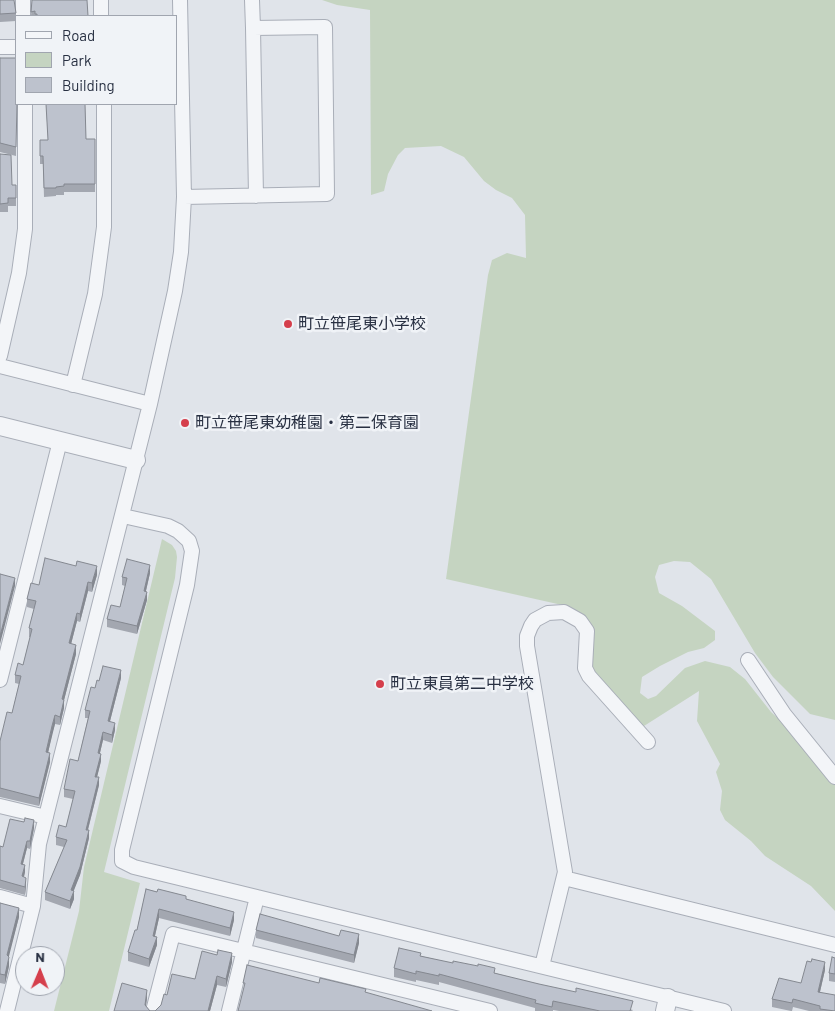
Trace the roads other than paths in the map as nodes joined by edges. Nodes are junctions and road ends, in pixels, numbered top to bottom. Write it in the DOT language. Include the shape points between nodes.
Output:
graph roads {
  1 [pos="22,0"];
  2 [pos="101,0"];
  3 [pos="180,0"];
  4 [pos="252,0"];
  5 [pos="23,15"];
  6 [pos="101,15"];
  7 [pos="253,28"];
  8 [pos="0,47"];
  9 [pos="15,47"];
  10 [pos="25,105"];
  11 [pos="104,105"];
  12 [pos="256,196"];
  13 [pos="184,197"];
  14 [pos="0,356"];
  15 [pos="0,366"];
  16 [pos="73,385"];
  17 [pos="150,404"];
  18 [pos="0,426"];
  19 [pos="60,440"];
  20 [pos="136,460"];
  21 [pos="122,516"];
  22 [pos="748,660"];
  23 [pos="0,680"];
  24 [pos="648,742"];
  25 [pos="835,777"];
  26 [pos="0,806"];
  27 [pos="46,817"];
  28 [pos="564,878"];
  29 [pos="0,897"];
  30 [pos="257,897"];
  31 [pos="34,906"];
  32 [pos="835,945"];
  33 [pos="244,950"];
  34 [pos="542,966"];
  35 [pos="667,1004"];
  36 [pos="8,1011"];
  37 [pos="153,1011"];
  38 [pos="229,1011"];
  39 [pos="490,1011"];
  40 [pos="724,1011"];
  1 -- 5 [label="street"];
  2 -- 6 [label="street"];
  3 -- 13 [label="street"];
  4 -- 7 [label="street"];
  7 -- 12 [label="street"];
  7 -- 12 [label="street" via="325,27 328,194"];
  8 -- 9 [label="street"];
  10 -- 14 [label="street" via="25,229 19,273"];
  11 -- 16 [label="street" via="103,235 95,294"];
  12 -- 13 [label="street"];
  13 -- 17 [label="street" via="176,291"];
  15 -- 16 [label="street"];
  16 -- 17 [label="street"];
  17 -- 20 [label="street"];
  18 -- 19 [label="street"];
  19 -- 20 [label="street"];
  19 -- 23 [label="street"];
  20 -- 21 [label="street"];
  21 -- 27 [label="street"];
  21 -- 30 [label="street" via="174,529 186,537 192,551 187,585 122,850 122,861 134,867"];
  22 -- 25 [label="street" via="784,714"];
  24 -- 28 [label="street" via="589,676 585,668 587,631 580,621 564,612 548,613 535,620 527,636 528,646"];
  26 -- 27 [label="street"];
  27 -- 31 [label="street" via="38,854"];
  28 -- 32 [label="street"];
  28 -- 34 [label="street"];
  29 -- 31 [label="street"];
  30 -- 33 [label="street"];
  30 -- 34 [label="street"];
  31 -- 36 [label="street"];
  33 -- 37 [label="street" via="173,934"];
  33 -- 38 [label="street"];
  33 -- 39 [label="street"];
  34 -- 35 [label="street"];
  35 -- 40 [label="street"];
}
